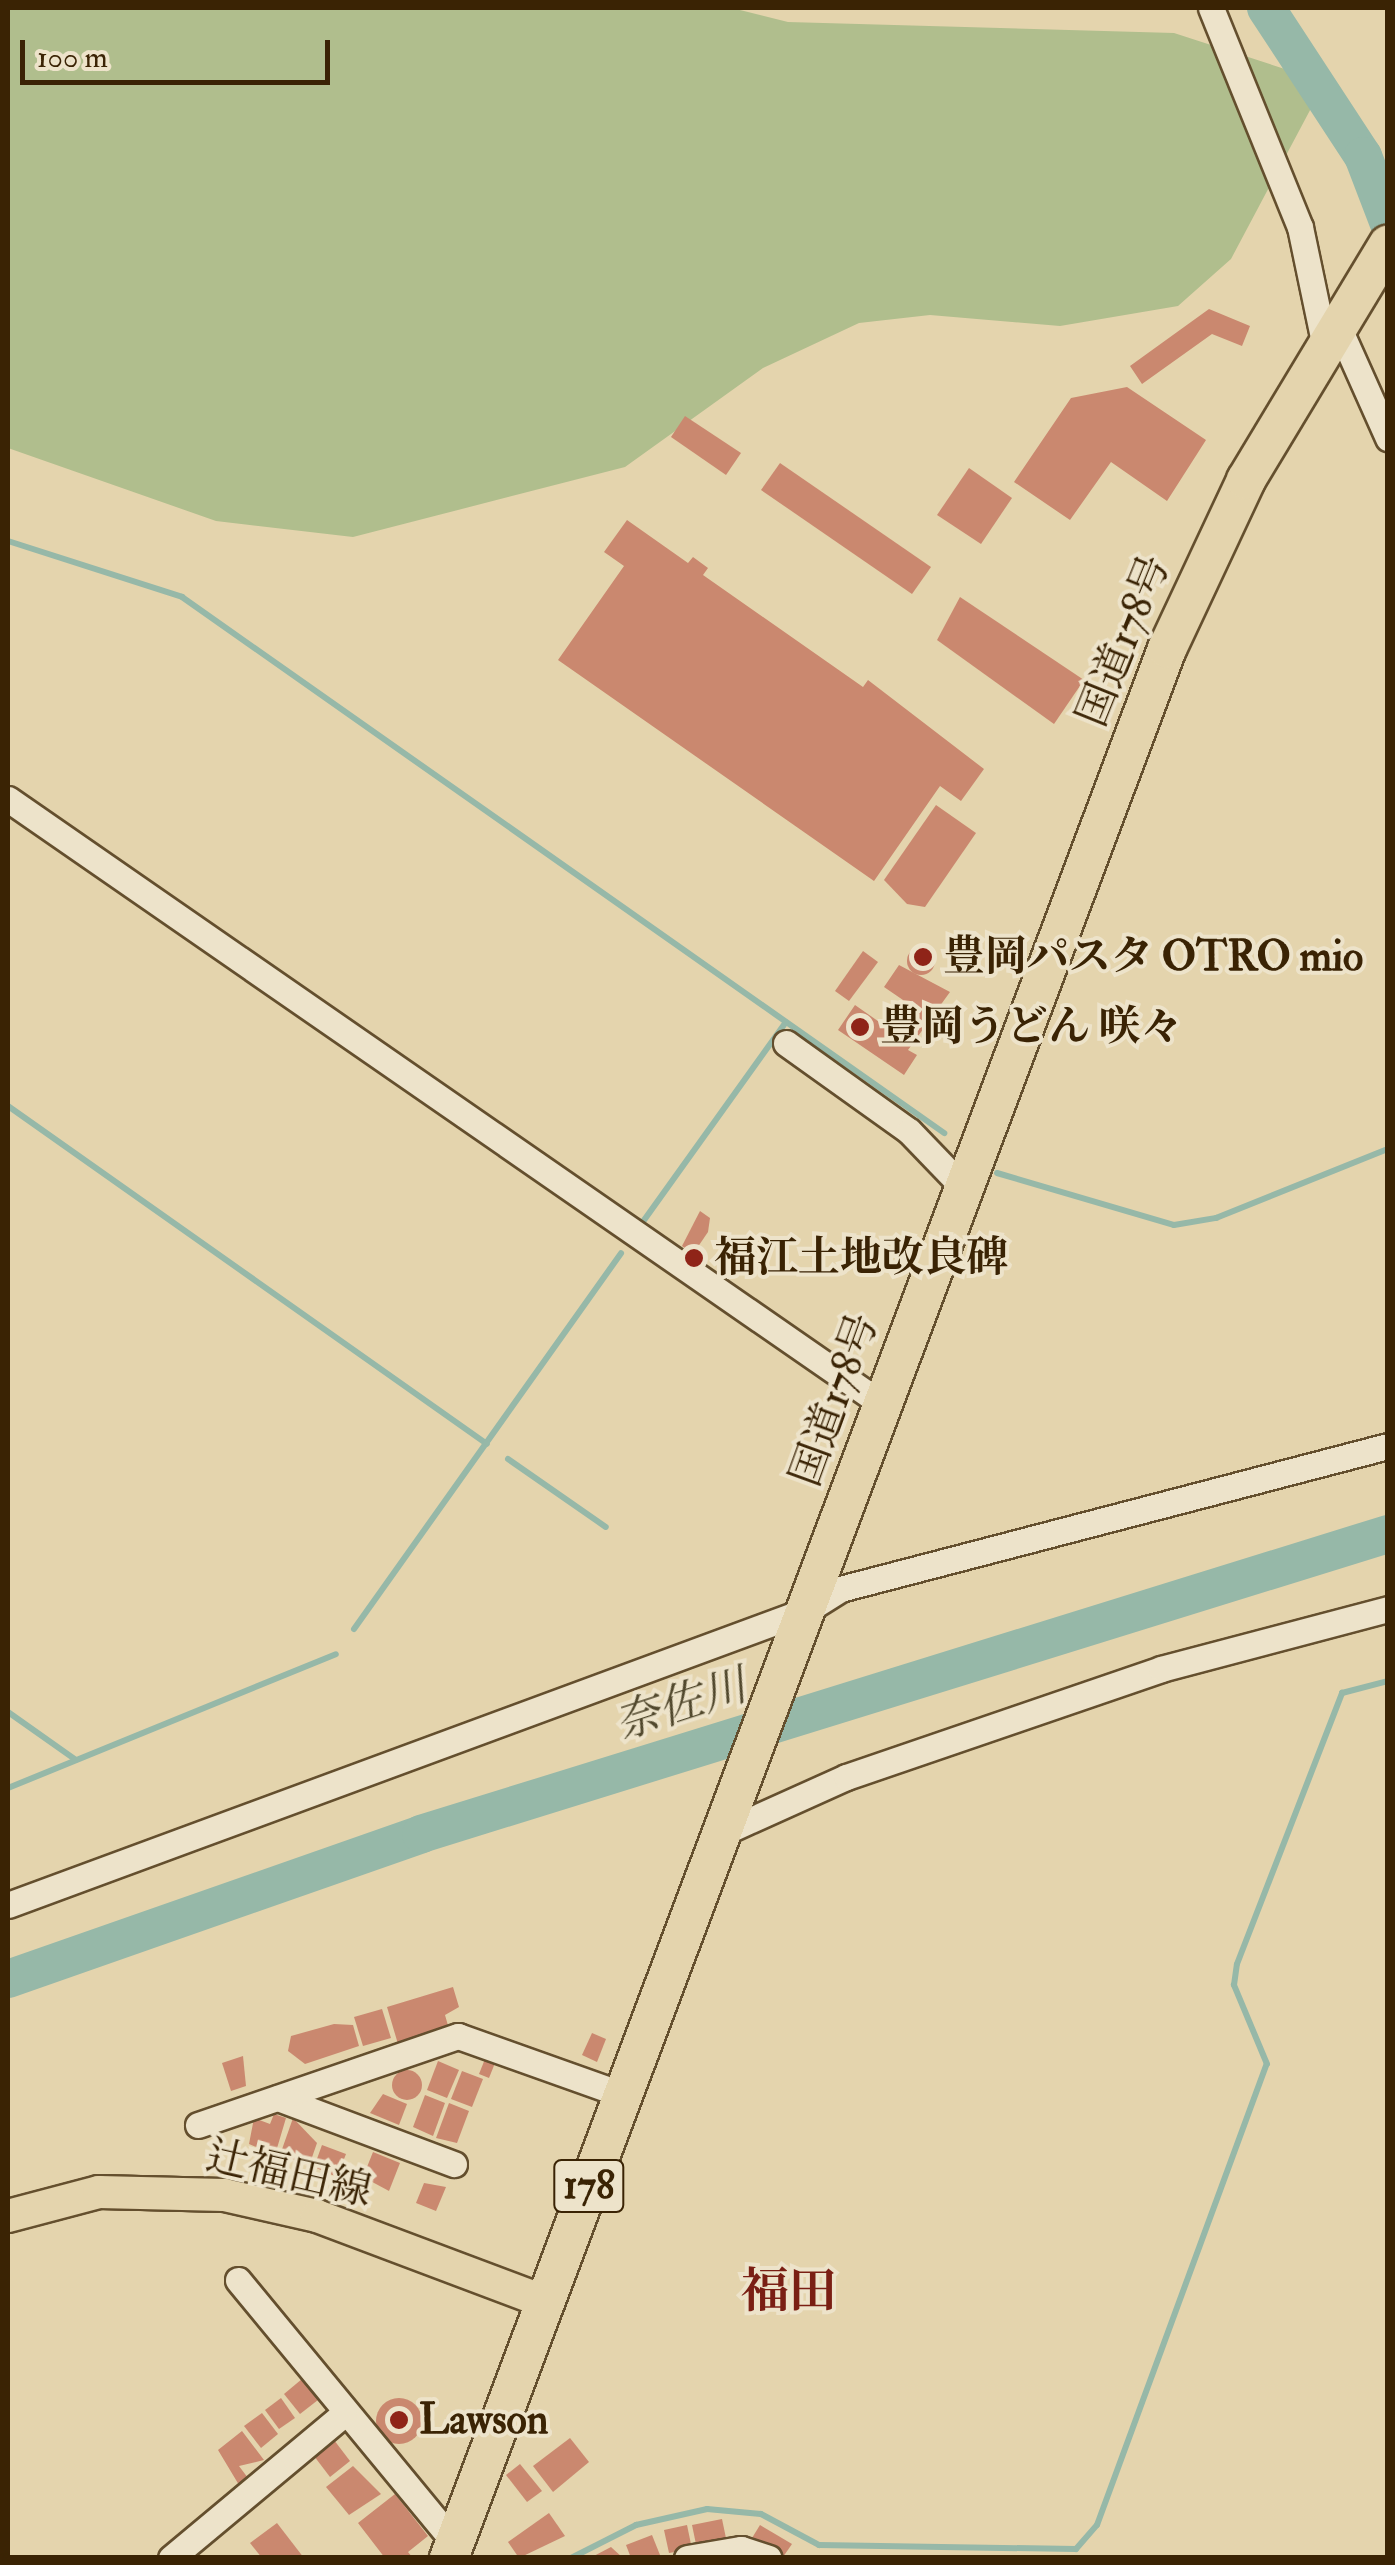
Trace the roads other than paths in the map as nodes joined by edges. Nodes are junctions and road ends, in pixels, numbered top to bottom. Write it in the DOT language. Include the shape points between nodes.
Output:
graph roads {
  1 [pos="1211,8"];
  2 [pos="1388,245"];
  3 [pos="1340,323"];
  4 [pos="1388,438"];
  5 [pos="8,799"];
  6 [pos="786,1043"];
  7 [pos="962,1186"];
  8 [pos="882,1404"];
  9 [pos="1388,1446"];
  10 [pos="1388,1609"];
  11 [pos="803,1619"];
  12 [pos="726,1824"];
  13 [pos="8,1905"];
  14 [pos="624,2095"];
  15 [pos="278,2098"];
  16 [pos="198,2125"];
  17 [pos="454,2164"];
  18 [pos="8,2216"];
  19 [pos="238,2280"];
  20 [pos="543,2301"];
  21 [pos="344,2414"];
  22 [pos="451,2550"];
  23 [pos="171,2558"];
  24 [pos="687,2558"];
  25 [pos="769,2558"];
  1 -- 3 [label="street"];
  2 -- 3 [label="highway, 国道178号 / 178"];
  3 -- 4 [label="street"];
  3 -- 7 [label="highway, 国道178号 / 178" via="1184,608"];
  5 -- 8 [label="street"];
  6 -- 7 [label="street" via="910,1131"];
  7 -- 8 [label="highway, 国道178号 / 178"];
  8 -- 11 [label="highway, 国道178号 / 178"];
  9 -- 11 [label="street" via="840,1589"];
  10 -- 12 [label="street" via="1142,1676 846,1776"];
  11 -- 12 [label="highway, 国道178号 / 178"];
  11 -- 13 [label="street"];
  12 -- 14 [label="highway, 国道178号 / 178"];
  14 -- 15 [label="street" via="458,2036"];
  14 -- 20 [label="highway, 国道178号 / 178"];
  15 -- 16 [label="street"];
  15 -- 17 [label="street"];
  18 -- 20 [label="main road, 辻福田線" via="99,2192 224,2195 317,2216"];
  19 -- 21 [label="street"];
  20 -- 22 [label="highway, 国道178号 / 178"];
  21 -- 22 [label="street"];
  21 -- 23 [label="street"];
  24 -- 25 [label="street" via="742,2549"];
}
